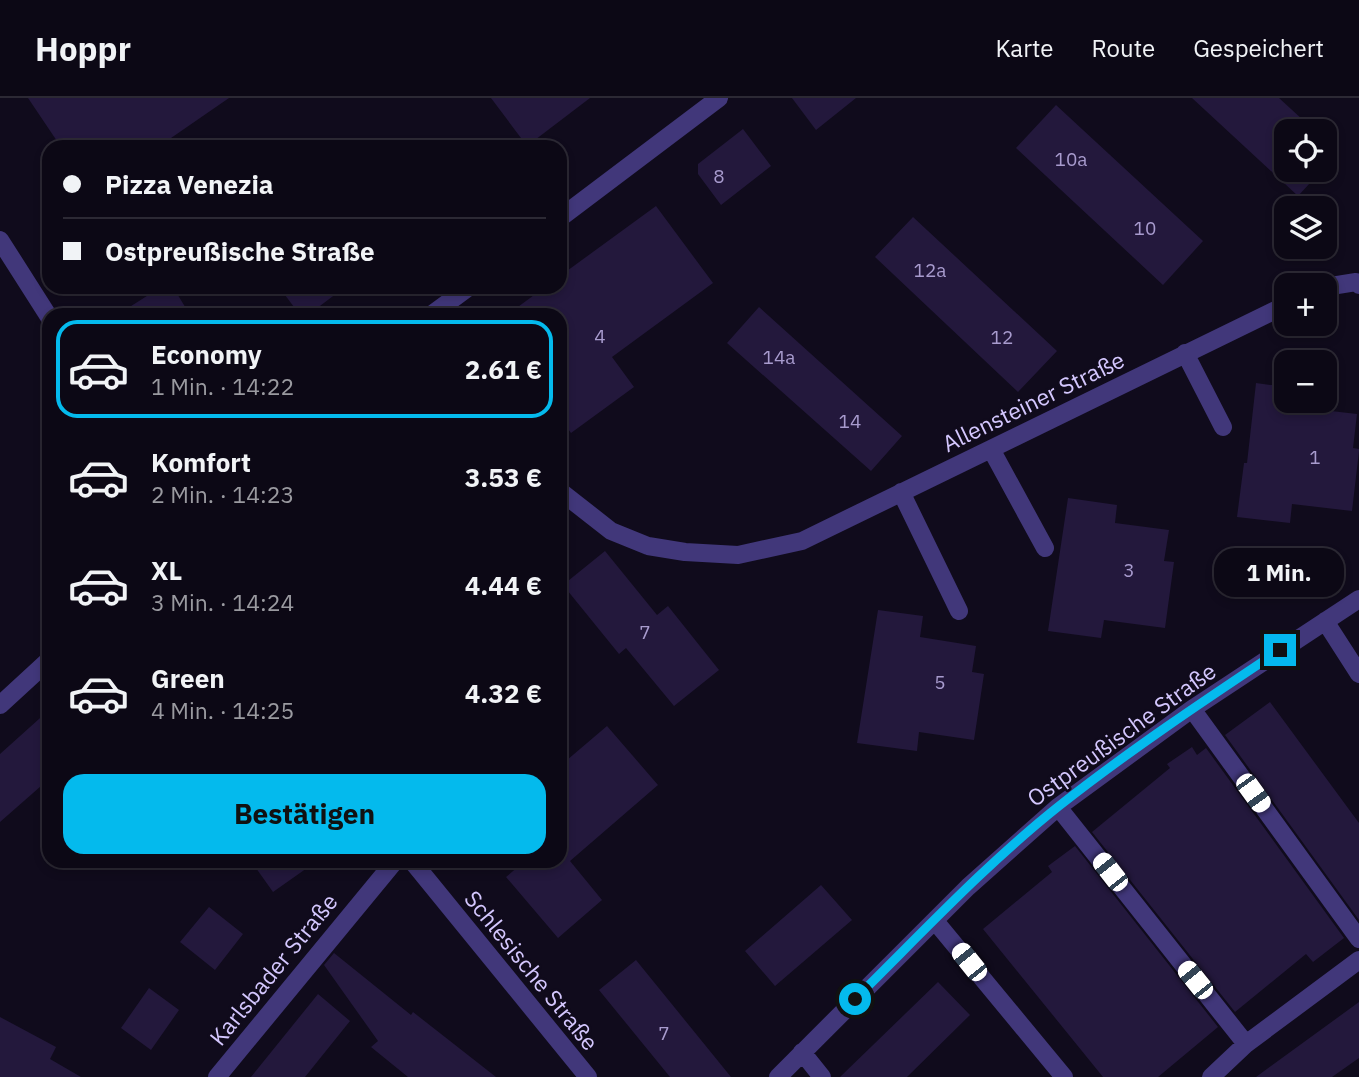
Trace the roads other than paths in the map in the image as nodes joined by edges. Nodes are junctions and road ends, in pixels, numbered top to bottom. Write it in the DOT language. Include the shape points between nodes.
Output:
graph roads {
  1 [pos="719,98"];
  2 [pos="567,213"];
  3 [pos="0,240"];
  4 [pos="1337,285"];
  5 [pos="1359,285"];
  6 [pos="460,294"];
  7 [pos="43,308"];
  8 [pos="441,308"];
  9 [pos="1274,311"];
  10 [pos="1185,353"];
  11 [pos="1223,427"];
  12 [pos="991,449"];
  13 [pos="901,492"];
  14 [pos="567,496"];
  15 [pos="1045,548"];
  16 [pos="1359,599"];
  17 [pos="959,611"];
  18 [pos="1325,621"];
  19 [pos="42,666"];
  20 [pos="1359,674"];
  21 [pos="0,705"];
  22 [pos="1192,709"];
  23 [pos="1058,807"];
  24 [pos="389,868"];
  25 [pos="418,868"];
  26 [pos="935,921"];
  27 [pos="1359,939"];
  28 [pos="1359,960"];
  29 [pos="1246,1044"];
  30 [pos="802,1052"];
  31 [pos="217,1077"];
  32 [pos="589,1077"];
  33 [pos="778,1077"];
  34 [pos="822,1077"];
  35 [pos="1063,1077"];
  36 [pos="1211,1077"];
  1 -- 2 [label="street"];
  3 -- 7 [label="street"];
  4 -- 5 [label="street"];
  6 -- 8 [label="street"];
  9 -- 10 [label="street, Allensteiner Straße"];
  10 -- 11 [label="street"];
  10 -- 12 [label="street, Allensteiner Straße"];
  12 -- 13 [label="street, Allensteiner Straße"];
  12 -- 15 [label="street"];
  13 -- 14 [label="street, Allensteiner Straße" via="802,541 738,555 648,546 611,531"];
  13 -- 17 [label="street"];
  16 -- 18 [label="street, Ostpreußische Straße"];
  18 -- 20 [label="street"];
  18 -- 22 [label="street, Ostpreußische Straße"];
  19 -- 21 [label="street"];
  22 -- 23 [label="street, Ostpreußische Straße"];
  22 -- 27 [label="street"];
  23 -- 26 [label="street, Ostpreußische Straße"];
  23 -- 29 [label="street"];
  24 -- 31 [label="street, Karlsbader Straße"];
  25 -- 32 [label="street, Schlesische Straße"];
  26 -- 30 [label="street, Ostpreußische Straße"];
  26 -- 35 [label="street"];
  28 -- 29 [label="street"];
  29 -- 36 [label="street"];
  30 -- 33 [label="street, Ostpreußische Straße"];
  30 -- 34 [label="street"];
}
